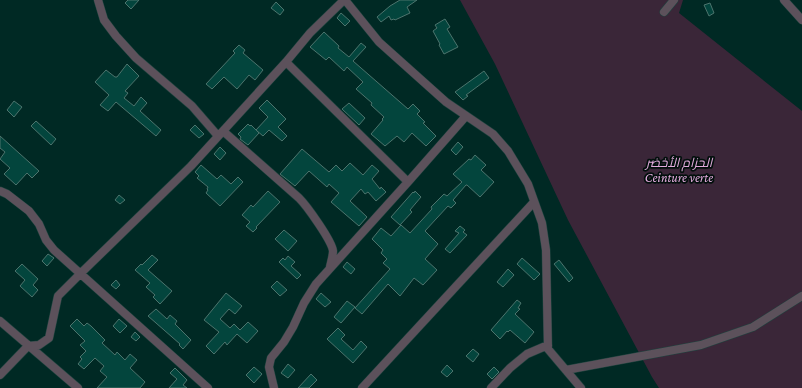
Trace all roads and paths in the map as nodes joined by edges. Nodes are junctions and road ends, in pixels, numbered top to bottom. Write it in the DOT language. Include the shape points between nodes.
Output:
graph roads {
  1 [pos="98,0"];
  2 [pos="344,0"];
  3 [pos="674,0"];
  4 [pos="784,0"];
  5 [pos="664,12"];
  6 [pos="802,20"];
  7 [pos="286,62"];
  8 [pos="466,116"];
  9 [pos="220,133"];
  10 [pos="408,182"];
  11 [pos="0,191"];
  12 [pos="534,202"];
  13 [pos="330,268"];
  14 [pos="80,273"];
  15 [pos="802,296"];
  16 [pos="0,320"];
  17 [pos="548,345"];
  18 [pos="28,346"];
  19 [pos="566,370"];
  20 [pos="0,375"];
  21 [pos="78,388"];
  22 [pos="208,388"];
  23 [pos="274,388"];
  24 [pos="362,388"];
  25 [pos="491,388"];
  26 [pos="580,388"];
  1 -- 9 [label="street" via="104,20 136,58"];
  2 -- 7 [label="street"];
  2 -- 8 [label="street" via="379,42 446,102"];
  3 -- 5 [label="street"];
  4 -- 6 [label="street"];
  7 -- 9 [label="street"];
  7 -- 10 [label="street"];
  8 -- 10 [label="street"];
  8 -- 12 [label="street" via="493,134 508,151 528,184"];
  9 -- 13 [label="street" via="307,206 329,240 333,251"];
  9 -- 14 [label="street" via="191,166"];
  10 -- 13 [label="street"];
  11 -- 14 [label="street" via="29,211 54,250"];
  12 -- 17 [label="street" via="542,223 546,250"];
  12 -- 24 [label="street"];
  13 -- 23 [label="street" via="316,284 284,342 271,358 269,367"];
  14 -- 18 [label="street" via="58,296 49,338 39,345"];
  14 -- 22 [label="street"];
  15 -- 19 [label="street" via="753,327 701,345"];
  16 -- 18 [label="street"];
  17 -- 19 [label="street" via="548,349"];
  17 -- 25 [label="street" via="527,354"];
  18 -- 20 [label="street"];
  18 -- 21 [label="street"];
  19 -- 26 [label="street"];
}
